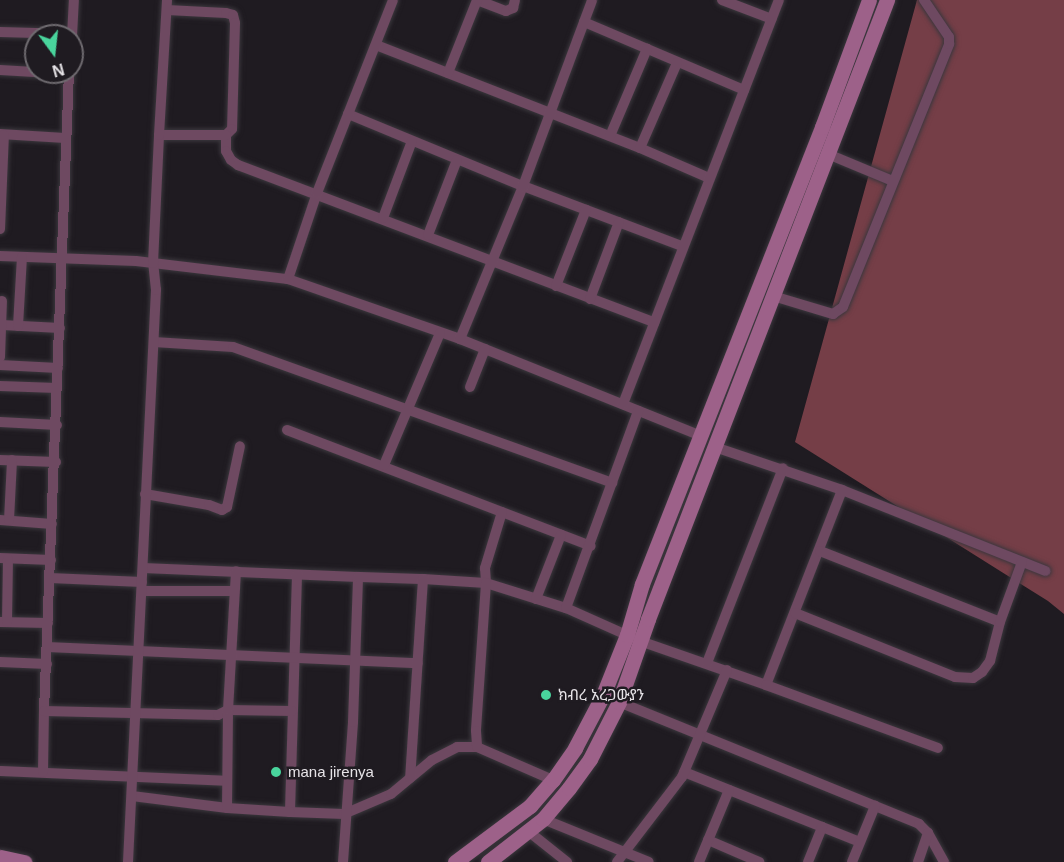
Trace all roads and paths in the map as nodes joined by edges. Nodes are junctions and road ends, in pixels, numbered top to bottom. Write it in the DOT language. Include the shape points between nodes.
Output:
graph roads {
  1 [pos="74,0"];
  2 [pos="393,0"];
  3 [pos="477,0"];
  4 [pos="515,0"];
  5 [pos="592,0"];
  6 [pos="722,0"];
  7 [pos="779,0"];
  8 [pos="869,0"];
  9 [pos="887,0"];
  10 [pos="924,0"];
  11 [pos="167,5"];
  12 [pos="772,19"];
  13 [pos="584,22"];
  14 [pos="73,24"];
  15 [pos="0,32"];
  16 [pos="24,33"];
  17 [pos="376,45"];
  18 [pos="647,49"];
  19 [pos="677,63"];
  20 [pos="0,70"];
  21 [pos="24,71"];
  22 [pos="448,73"];
  23 [pos="68,84"];
  24 [pos="744,90"];
  25 [pos="548,111"];
  26 [pos="348,114"];
  27 [pos="2,135"];
  28 [pos="159,135"];
  29 [pos="226,135"];
  30 [pos="610,136"];
  31 [pos="65,138"];
  32 [pos="412,141"];
  33 [pos="640,148"];
  34 [pos="828,154"];
  35 [pos="457,160"];
  36 [pos="710,178"];
  37 [pos="893,181"];
  38 [pos="523,186"];
  39 [pos="317,193"];
  40 [pos="586,210"];
  41 [pos="383,218"];
  42 [pos="618,222"];
  43 [pos="0,229"];
  44 [pos="428,234"];
  45 [pos="682,246"];
  46 [pos="0,256"];
  47 [pos="22,257"];
  48 [pos="63,260"];
  49 [pos="493,261"];
  50 [pos="153,263"];
  51 [pos="288,279"];
  52 [pos="556,286"];
  53 [pos="773,296"];
  54 [pos="590,299"];
  55 [pos="1,301"];
  56 [pos="19,302"];
  57 [pos="654,322"];
  58 [pos="2,325"];
  59 [pos="18,326"];
  60 [pos="60,328"];
  61 [pos="440,333"];
  62 [pos="460,339"];
  63 [pos="154,342"];
  64 [pos="485,349"];
  65 [pos="0,357"];
  66 [pos="0,365"];
  67 [pos="58,368"];
  68 [pos="0,386"];
  69 [pos="470,387"];
  70 [pos="57,388"];
  71 [pos="623,404"];
  72 [pos="408,410"];
  73 [pos="638,411"];
  74 [pos="0,422"];
  75 [pos="57,425"];
  76 [pos="287,430"];
  77 [pos="701,436"];
  78 [pos="240,446"];
  79 [pos="716,447"];
  80 [pos="0,460"];
  81 [pos="12,460"];
  82 [pos="56,462"];
  83 [pos="384,465"];
  84 [pos="783,468"];
  85 [pos="5,483"];
  86 [pos="612,483"];
  87 [pos="842,490"];
  88 [pos="145,494"];
  89 [pos="502,512"];
  90 [pos="5,520"];
  91 [pos="52,524"];
  92 [pos="561,535"];
  93 [pos="591,546"];
  94 [pos="820,551"];
  95 [pos="4,558"];
  96 [pos="51,560"];
  97 [pos="1022,562"];
  98 [pos="143,568"];
  99 [pos="236,571"];
  100 [pos="1046,571"];
  101 [pos="297,575"];
  102 [pos="358,577"];
  103 [pos="50,578"];
  104 [pos="423,579"];
  105 [pos="4,582"];
  106 [pos="486,583"];
  107 [pos="142,587"];
  108 [pos="234,591"];
  109 [pos="536,598"];
  110 [pos="566,608"];
  111 [pos="795,613"];
  112 [pos="3,622"];
  113 [pos="48,622"];
  114 [pos="999,622"];
  115 [pos="634,638"];
  116 [pos="47,647"];
  117 [pos="139,651"];
  118 [pos="231,653"];
  119 [pos="293,656"];
  120 [pos="356,661"];
  121 [pos="0,662"];
  122 [pos="418,663"];
  123 [pos="707,663"];
  124 [pos="46,664"];
  125 [pos="728,670"];
  126 [pos="766,685"];
  127 [pos="619,702"];
  128 [pos="44,711"];
  129 [pos="228,711"];
  130 [pos="292,711"];
  131 [pos="136,715"];
  132 [pos="701,736"];
  133 [pos="477,747"];
  134 [pos="938,748"];
  135 [pos="0,771"];
  136 [pos="43,772"];
  137 [pos="684,772"];
  138 [pos="133,778"];
  139 [pos="410,778"];
  140 [pos="553,780"];
  141 [pos="226,781"];
  142 [pos="729,790"];
  143 [pos="132,796"];
  144 [pos="875,806"];
  145 [pos="227,808"];
  146 [pos="290,812"];
  147 [pos="344,814"];
  148 [pos="543,819"];
  149 [pos="822,827"];
  150 [pos="528,831"];
  151 [pos="928,833"];
  152 [pos="708,840"];
  153 [pos="860,842"];
  154 [pos="625,852"];
  155 [pos="0,857"];
  156 [pos="24,862"];
  157 [pos="128,862"];
  158 [pos="343,862"];
  159 [pos="455,862"];
  160 [pos="488,862"];
  161 [pos="567,862"];
  162 [pos="617,862"];
  163 [pos="649,862"];
  164 [pos="699,862"];
  165 [pos="759,862"];
  166 [pos="808,862"];
  167 [pos="852,862"];
  168 [pos="918,862"];
  169 [pos="944,862"];
  1 -- 14 [label="street"];
  2 -- 17 [label="street"];
  3 -- 4 [label="street" via="506,11 513,8"];
  3 -- 22 [label="street"];
  5 -- 13 [label="street"];
  6 -- 12 [label="street"];
  7 -- 12 [label="street"];
  8 -- 77 [label="main road"];
  9 -- 34 [label="main road"];
  10 -- 37 [label="street" via="945,29 949,44"];
  11 -- 28 [label="street"];
  11 -- 29 [label="street" via="233,15 232,129"];
  12 -- 24 [label="street"];
  13 -- 18 [label="street"];
  13 -- 25 [label="street"];
  15 -- 16 [label="street"];
  17 -- 22 [label="street"];
  17 -- 26 [label="street"];
  18 -- 19 [label="street"];
  18 -- 30 [label="street"];
  19 -- 24 [label="street"];
  19 -- 33 [label="street"];
  20 -- 21 [label="street"];
  22 -- 25 [label="street"];
  23 -- 31 [label="street"];
  24 -- 36 [label="street"];
  25 -- 30 [label="street"];
  25 -- 38 [label="street"];
  26 -- 32 [label="street"];
  26 -- 39 [label="street"];
  27 -- 31 [label="street"];
  27 -- 43 [label="street"];
  28 -- 29 [label="street"];
  28 -- 50 [label="street"];
  29 -- 39 [label="street" via="227,156 238,165"];
  30 -- 33 [label="street"];
  31 -- 48 [label="street"];
  32 -- 35 [label="street"];
  32 -- 41 [label="street"];
  33 -- 36 [label="street"];
  34 -- 37 [label="street"];
  34 -- 53 [label="main road"];
  35 -- 38 [label="street"];
  35 -- 44 [label="street"];
  36 -- 45 [label="street"];
  37 -- 53 [label="street" via="839,312 827,313"];
  38 -- 40 [label="street"];
  38 -- 49 [label="street"];
  39 -- 41 [label="street"];
  39 -- 51 [label="street"];
  40 -- 42 [label="street"];
  40 -- 52 [label="street"];
  41 -- 44 [label="street"];
  42 -- 45 [label="street"];
  42 -- 54 [label="street"];
  44 -- 49 [label="street"];
  45 -- 57 [label="street"];
  46 -- 47 [label="street"];
  47 -- 48 [label="street"];
  47 -- 56 [label="street"];
  48 -- 50 [label="street"];
  48 -- 60 [label="street"];
  49 -- 52 [label="street"];
  49 -- 62 [label="street"];
  50 -- 51 [label="street"];
  50 -- 63 [label="street"];
  51 -- 61 [label="street"];
  52 -- 54 [label="street"];
  53 -- 79 [label="main road"];
  54 -- 57 [label="street"];
  55 -- 56 [label="street"];
  55 -- 58 [label="street"];
  56 -- 59 [label="street"];
  57 -- 71 [label="street"];
  58 -- 59 [label="street"];
  58 -- 65 [label="street"];
  59 -- 60 [label="street"];
  60 -- 67 [label="street"];
  61 -- 62 [label="street"];
  61 -- 72 [label="street"];
  62 -- 64 [label="street"];
  63 -- 72 [label="street" via="233,347"];
  63 -- 88 [label="street"];
  64 -- 69 [label="street"];
  64 -- 71 [label="street"];
  66 -- 67 [label="street"];
  67 -- 70 [label="street"];
  68 -- 70 [label="street"];
  70 -- 75 [label="street"];
  71 -- 73 [label="street"];
  72 -- 83 [label="street"];
  72 -- 86 [label="street"];
  73 -- 77 [label="street"];
  73 -- 86 [label="street"];
  74 -- 75 [label="street"];
  75 -- 82 [label="street"];
  76 -- 83 [label="street"];
  77 -- 115 [label="main road" via="642,584"];
  78 -- 88 [label="street" via="227,507 222,510"];
  79 -- 84 [label="street"];
  79 -- 115 [label="main road"];
  80 -- 81 [label="street"];
  81 -- 82 [label="street"];
  81 -- 85 [label="street"];
  82 -- 91 [label="street"];
  83 -- 89 [label="street"];
  84 -- 87 [label="street"];
  84 -- 123 [label="street"];
  85 -- 90 [label="street"];
  86 -- 93 [label="street"];
  87 -- 94 [label="street"];
  87 -- 97 [label="street"];
  88 -- 98 [label="street"];
  89 -- 92 [label="street"];
  89 -- 106 [label="street" via="485,568"];
  90 -- 91 [label="street"];
  91 -- 96 [label="street"];
  92 -- 93 [label="street"];
  92 -- 109 [label="street"];
  93 -- 110 [label="street"];
  94 -- 111 [label="street"];
  94 -- 114 [label="street"];
  95 -- 96 [label="street"];
  95 -- 105 [label="street"];
  96 -- 103 [label="street"];
  97 -- 100 [label="street"];
  97 -- 114 [label="street"];
  98 -- 99 [label="street"];
  98 -- 107 [label="street"];
  99 -- 101 [label="street"];
  99 -- 108 [label="street"];
  101 -- 102 [label="street"];
  101 -- 119 [label="street"];
  102 -- 104 [label="street"];
  102 -- 120 [label="street"];
  103 -- 107 [label="street"];
  103 -- 113 [label="street"];
  104 -- 106 [label="street"];
  104 -- 122 [label="street"];
  105 -- 112 [label="street"];
  106 -- 109 [label="street"];
  106 -- 133 [label="street"];
  107 -- 108 [label="street"];
  107 -- 117 [label="street"];
  108 -- 118 [label="street"];
  109 -- 110 [label="street"];
  110 -- 115 [label="street"];
  111 -- 114 [label="street" via="963,679 982,672 990,660"];
  111 -- 126 [label="street"];
  112 -- 113 [label="street"];
  113 -- 116 [label="street"];
  115 -- 123 [label="street"];
  115 -- 127 [label="main road"];
  115 -- 140 [label="main road" via="575,748"];
  116 -- 117 [label="street"];
  116 -- 124 [label="street"];
  117 -- 118 [label="street"];
  117 -- 131 [label="street"];
  118 -- 119 [label="street"];
  118 -- 129 [label="street"];
  119 -- 120 [label="street"];
  119 -- 130 [label="street"];
  120 -- 122 [label="street"];
  120 -- 147 [label="street"];
  121 -- 124 [label="street"];
  122 -- 139 [label="street"];
  123 -- 125 [label="street"];
  124 -- 128 [label="street"];
  125 -- 126 [label="street"];
  125 -- 132 [label="street"];
  126 -- 134 [label="street"];
  127 -- 132 [label="street"];
  127 -- 148 [label="main road" via="590,759"];
  128 -- 131 [label="street"];
  128 -- 136 [label="street"];
  129 -- 130 [label="street"];
  129 -- 131 [label="street" via="218,716"];
  129 -- 141 [label="street"];
  130 -- 146 [label="street"];
  131 -- 138 [label="street"];
  132 -- 137 [label="street"];
  132 -- 144 [label="street"];
  133 -- 139 [label="street" via="449,750"];
  133 -- 140 [label="street"];
  135 -- 136 [label="street"];
  136 -- 138 [label="street"];
  137 -- 142 [label="street"];
  137 -- 154 [label="street"];
  138 -- 141 [label="street"];
  138 -- 143 [label="street"];
  139 -- 147 [label="street" via="391,794"];
  140 -- 159 [label="main road" via="530,806"];
  141 -- 145 [label="street"];
  142 -- 149 [label="street"];
  142 -- 152 [label="street"];
  143 -- 145 [label="street"];
  143 -- 157 [label="street"];
  144 -- 151 [label="street" via="919,824"];
  144 -- 153 [label="street"];
  145 -- 146 [label="street"];
  146 -- 147 [label="street"];
  147 -- 158 [label="street"];
  148 -- 150 [label="main road"];
  148 -- 154 [label="street"];
  149 -- 153 [label="street"];
  149 -- 166 [label="street"];
  150 -- 160 [label="main road"];
  150 -- 161 [label="street"];
  151 -- 168 [label="street"];
  151 -- 169 [label="street"];
  152 -- 164 [label="street"];
  152 -- 165 [label="street"];
  153 -- 167 [label="street"];
  154 -- 162 [label="street"];
  154 -- 163 [label="street"];
  155 -- 156 [label="main road"];
}
